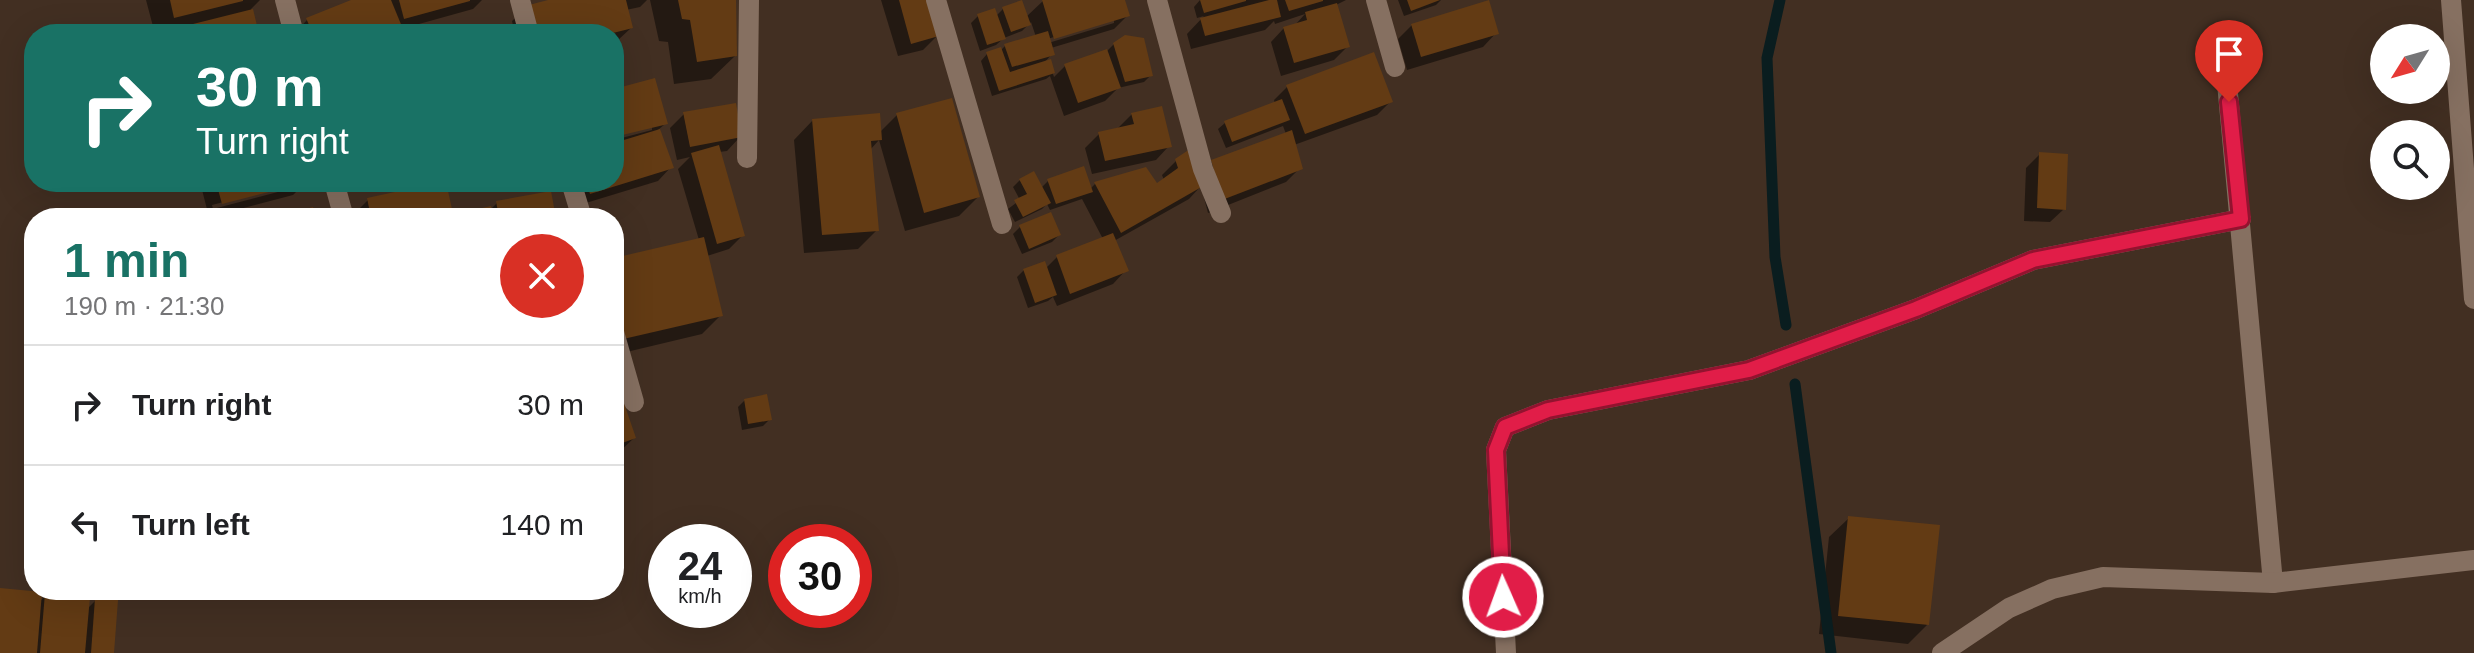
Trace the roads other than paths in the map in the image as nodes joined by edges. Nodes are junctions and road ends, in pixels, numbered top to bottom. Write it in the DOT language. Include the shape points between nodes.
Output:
graph roads {
  1 [pos="285,0"];
  2 [pos="520,0"];
  3 [pos="749,0"];
  4 [pos="936,0"];
  5 [pos="1157,0"];
  6 [pos="1376,0"];
  7 [pos="2451,0"];
  8 [pos="291,24"];
  9 [pos="526,24"];
  10 [pos="1395,67"];
  11 [pos="2226,72"];
  12 [pos="747,158"];
  13 [pos="1221,213"];
  14 [pos="2241,219"];
  15 [pos="1002,224"];
  16 [pos="2474,299"];
  17 [pos="624,367"];
  18 [pos="634,402"];
  19 [pos="2474,560"];
  20 [pos="2273,583"];
  21 [pos="1506,653"];
  22 [pos="1942,653"];
  1 -- 8 [label="street"];
  2 -- 9 [label="street"];
  3 -- 12 [label="street"];
  4 -- 15 [label="street"];
  5 -- 13 [label="street" via="1203,169"];
  6 -- 10 [label="street"];
  7 -- 16 [label="street"];
  11 -- 14 [label="street"];
  14 -- 20 [label="street"];
  14 -- 21 [label="street" via="2033,260 1749,370 1548,410 1505,427 1496,450"];
  17 -- 18 [label="street"];
  19 -- 20 [label="street"];
  20 -- 22 [label="street" via="2103,577 2052,589 2009,608"];
}
